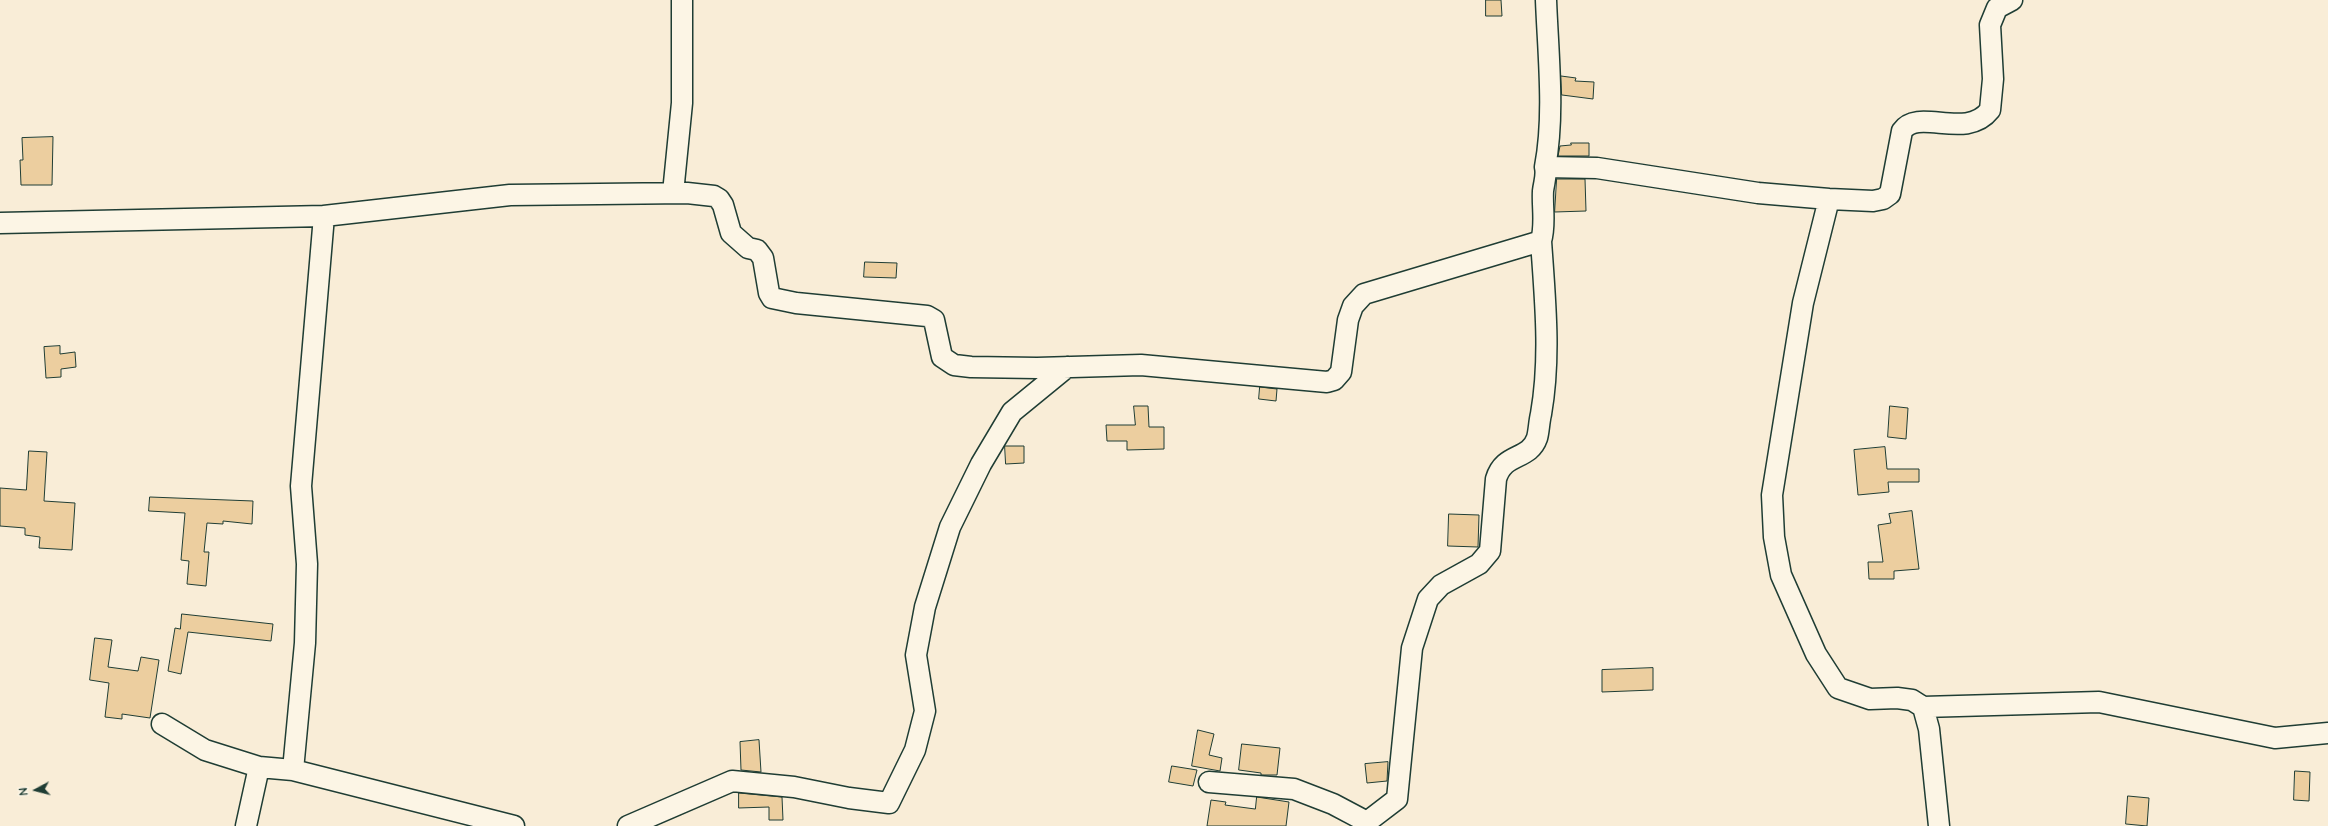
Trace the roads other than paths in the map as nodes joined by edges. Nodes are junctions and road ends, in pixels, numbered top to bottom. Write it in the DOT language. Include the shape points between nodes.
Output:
graph roads {
  1 [pos="682,0"];
  2 [pos="1546,0"];
  3 [pos="2012,0"];
  4 [pos="1545,167"];
  5 [pos="673,193"];
  6 [pos="1829,199"];
  7 [pos="324,216"];
  8 [pos="0,223"];
  9 [pos="1541,241"];
  10 [pos="1067,368"];
  11 [pos="1923,707"];
  12 [pos="162,724"];
  13 [pos="2328,733"];
  14 [pos="259,767"];
  15 [pos="293,770"];
  16 [pos="1209,782"];
  17 [pos="1367,824"];
  18 [pos="246,826"];
  19 [pos="514,826"];
  20 [pos="628,826"];
  21 [pos="1939,826"];
  1 -- 5 [label="street" via="682,103"];
  2 -- 4 [label="street" via="1549,68 1548,150"];
  3 -- 6 [label="street" via="1997,8 1990,25 1993,80 1990,110 1985,116 1979,121 1965,125 1919,122 1905,127 1902,131 1890,194 1873,201"];
  4 -- 6 [label="street" via="1596,168 1758,193"];
  4 -- 9 [label="street" via="1547,175 1543,191 1544,230"];
  5 -- 7 [label="street" via="510,195"];
  5 -- 10 [label="street" via="706,195 719,199 731,233 763,258 772,298 927,316 934,320 936,325 942,357 954,365"];
  6 -- 11 [label="street" via="1803,302 1772,495 1774,537 1781,575 1816,654 1838,688 1870,699 1912,700"];
  7 -- 8 [label="street"];
  7 -- 15 [label="street" via="301,486 307,564 305,643"];
  9 -- 10 [label="street" via="1364,294 1353,306 1348,320 1341,372 1334,380 1327,382 1141,366"];
  9 -- 17 [label="street" via="1547,322 1545,390 1537,438 1531,449 1505,462 1499,468 1490,551 1479,564 1441,585 1428,599 1412,648 1397,799"];
  10 -- 20 [label="street" via="1012,412 981,464 950,527 925,607 916,655 925,711 915,750 889,803 794,787 732,780"];
  11 -- 13 [label="street" via="2099,702 2275,738"];
  11 -- 21 [label="street" via="1929,729"];
  12 -- 14 [label="street" via="205,750"];
  14 -- 15 [label="street"];
  14 -- 18 [label="street"];
  15 -- 19 [label="street"];
  16 -- 17 [label="street" via="1294,789 1333,804"];
}
